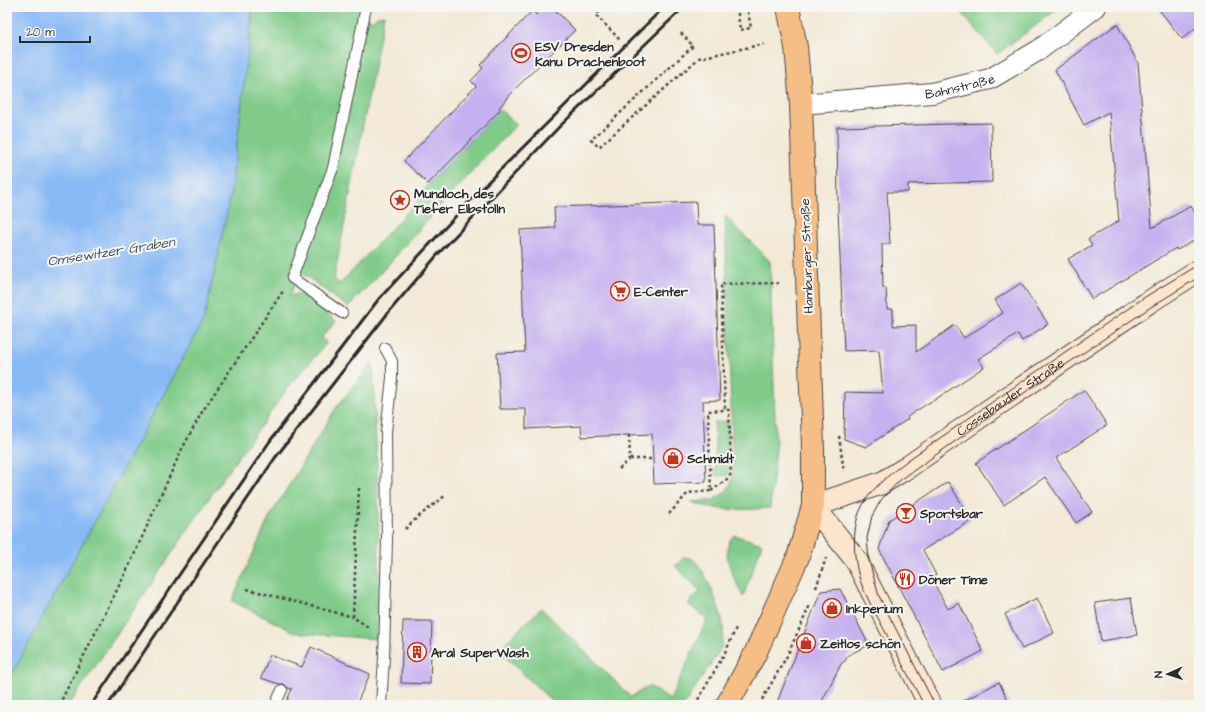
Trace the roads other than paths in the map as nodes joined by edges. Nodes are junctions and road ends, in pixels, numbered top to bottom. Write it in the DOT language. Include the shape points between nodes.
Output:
graph roads {
  1 [pos="366,7"];
  2 [pos="788,7"];
  3 [pos="1096,7"];
  4 [pos="801,104"];
  5 [pos="1199,270"];
  6 [pos="342,313"];
  7 [pos="385,348"];
  8 [pos="812,506"];
  9 [pos="282,690"];
  10 [pos="275,705"];
  11 [pos="381,705"];
  12 [pos="727,705"];
  13 [pos="930,705"];
  1 -- 6 [label="lane" via="334,168 292,278"];
  2 -- 4 [label="main road, Hamburger Straße" via="796,47"];
  3 -- 4 [label="street, Bahnstraße" via="1039,50 990,79 932,93"];
  4 -- 8 [label="main road, Hamburger Straße" via="813,448"];
  5 -- 8 [label="main road, Cossebauder Straße" via="882,483"];
  7 -- 11 [label="lane" via="392,361 392,378 386,432 387,539"];
  8 -- 12 [label="main road, Hamburger Straße" via="798,557 755,654"];
  8 -- 13 [label="main road" via="856,560"];
  9 -- 10 [label="lane"];
}
